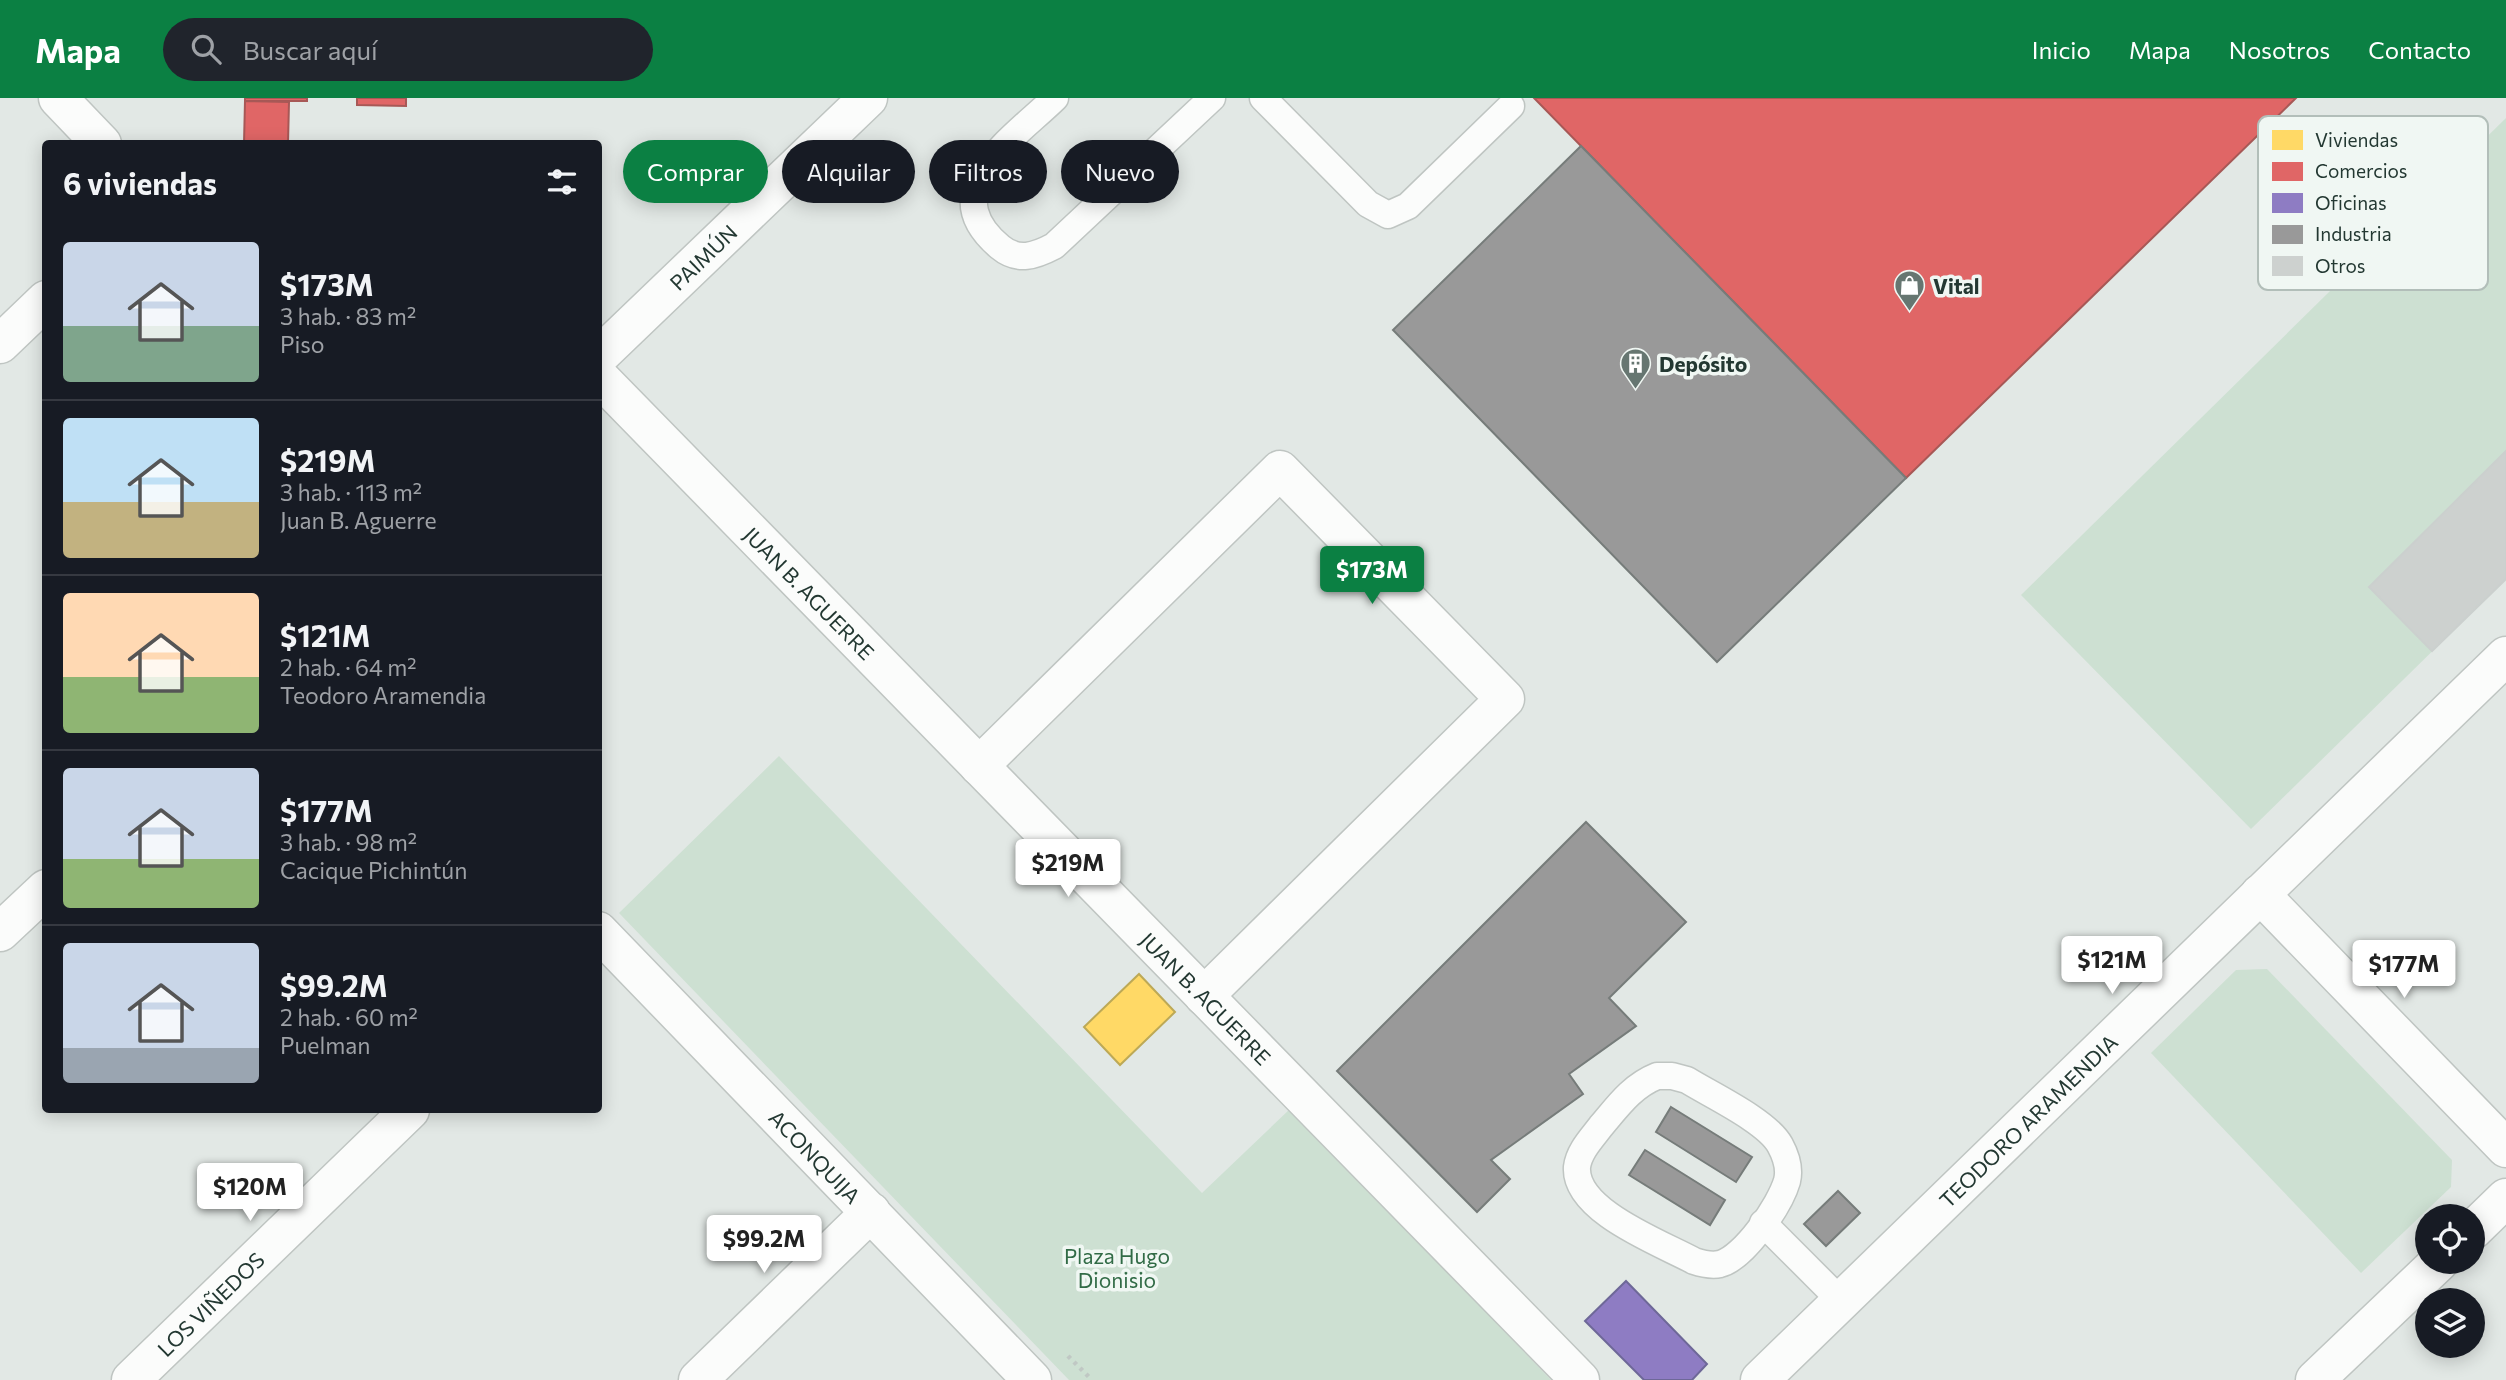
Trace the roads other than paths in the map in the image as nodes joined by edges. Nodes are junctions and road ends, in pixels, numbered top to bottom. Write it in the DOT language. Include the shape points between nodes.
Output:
graph roads {
  1 [pos="58,98"];
  2 [pos="868,98"];
  3 [pos="1055,98"];
  4 [pos="1212,98"];
  5 [pos="1263,98"];
  6 [pos="1511,106"];
  7 [pos="98,140"];
  8 [pos="42,304"];
  9 [pos="0,344"];
  10 [pos="602,353"];
  11 [pos="602,380"];
  12 [pos="2506,656"];
  13 [pos="979,766"];
  14 [pos="42,893"];
  15 [pos="2260,894"];
  16 [pos="0,932"];
  17 [pos="602,935"];
  18 [pos="1204,996"];
  19 [pos="407,1113"];
  20 [pos="2506,1148"];
  21 [pos="2506,1198"];
  22 [pos="870,1212"];
  23 [pos="2485,1218"];
  24 [pos="1763,1223"];
  25 [pos="2427,1274"];
  26 [pos="1841,1301"];
  27 [pos="131,1380"];
  28 [pos="698,1380"];
  29 [pos="1032,1380"];
  30 [pos="1580,1380"];
  31 [pos="1760,1380"];
  32 [pos="2315,1380"];
  1 -- 7 [label="street"];
  2 -- 10 [label="street, PAIMÚN"];
  3 -- 4 [label="lane" via="982,170 974,190 972,209 980,226 1010,255 1034,257 1054,246"];
  5 -- 6 [label="lane" via="1368,204 1388,215 1408,206"];
  8 -- 9 [label="street"];
  11 -- 13 [label="street, JUAN B. AGUERRE"];
  12 -- 15 [label="street, TEODORO ARAMENDIA"];
  13 -- 18 [label="street, JUAN B. AGUERRE"];
  13 -- 18 [label="street" via="1280,470 1505,699"];
  14 -- 16 [label="street"];
  15 -- 20 [label="street"];
  15 -- 26 [label="street, TEODORO ARAMENDIA"];
  17 -- 22 [label="street, ACONQUIJA"];
  18 -- 30 [label="street, JUAN B. AGUERRE"];
  19 -- 27 [label="street, LOS VIÑEDOS"];
  21 -- 23 [label="street"];
  22 -- 28 [label="street"];
  22 -- 29 [label="street, ACONQUIJA"];
  24 -- 24 [label="lane" via="1786,1182 1779,1142 1687,1080 1672,1076 1643,1082 1631,1091 1582,1153 1577,1166 1579,1181 1595,1205 1694,1261 1709,1265 1734,1258"];
  24 -- 26 [label="lane"];
  25 -- 32 [label="street"];
  26 -- 31 [label="street, TEODORO ARAMENDIA"];
}
